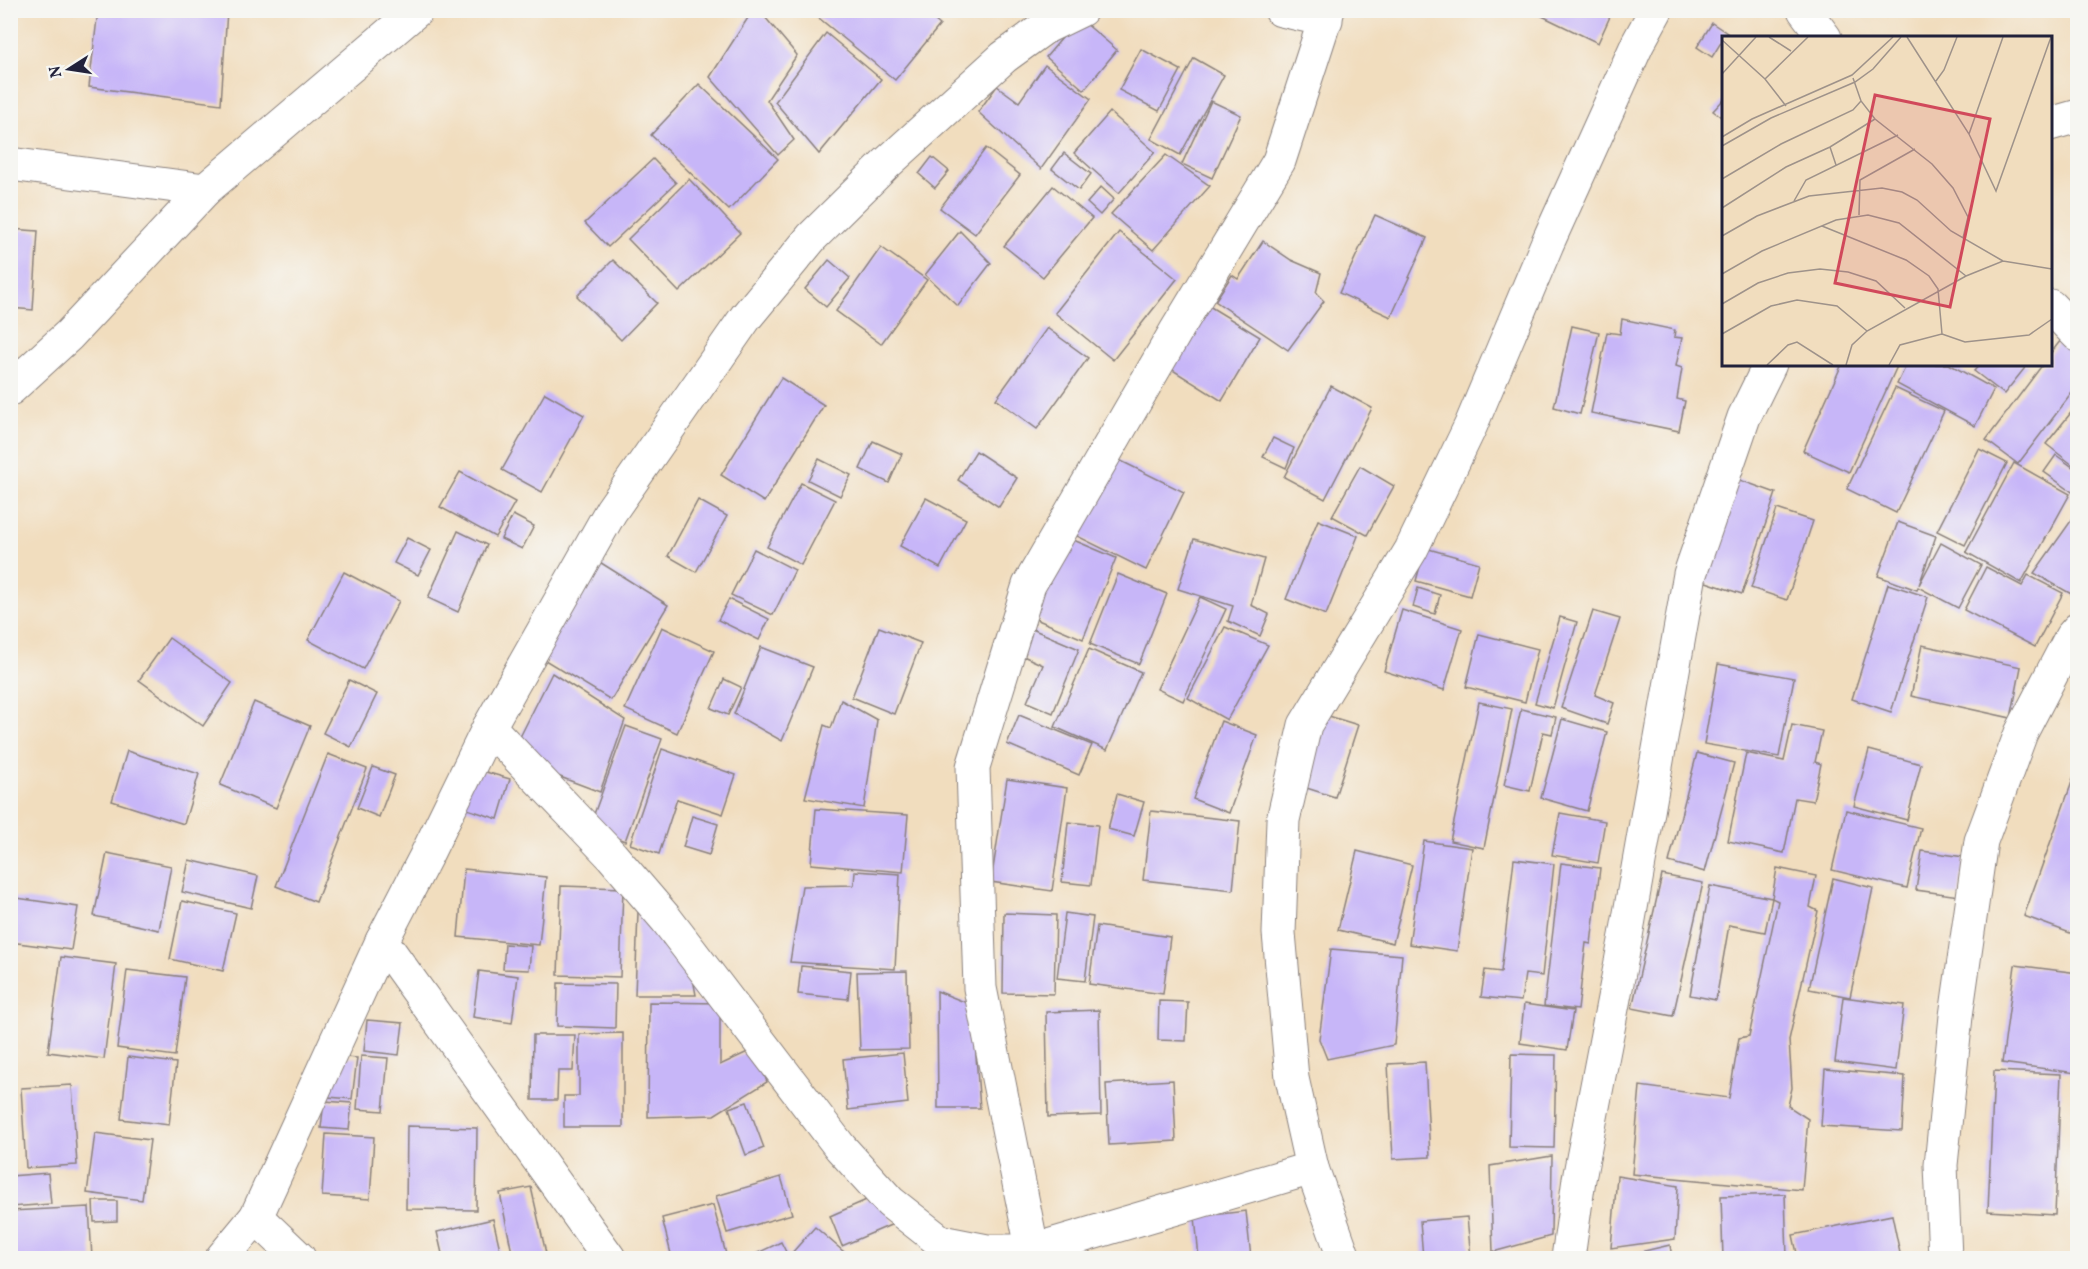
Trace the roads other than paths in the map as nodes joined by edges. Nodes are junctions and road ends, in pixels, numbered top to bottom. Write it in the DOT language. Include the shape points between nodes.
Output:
graph roads {
  1 [pos="417,10"];
  2 [pos="1081,10"];
  3 [pos="1281,10"];
  4 [pos="1656,10"];
  5 [pos="1804,10"];
  6 [pos="1327,15"];
  7 [pos="1824,36"];
  8 [pos="2078,116"];
  9 [pos="2052,123"];
  10 [pos="10,164"];
  11 [pos="205,190"];
  12 [pos="2052,308"];
  13 [pos="2078,336"];
  14 [pos="1769,366"];
  15 [pos="10,389"];
  16 [pos="2078,629"];
  17 [pos="489,727"];
  18 [pos="382,941"];
  19 [pos="1312,1168"];
  20 [pos="256,1217"];
  21 [pos="1032,1255"];
  22 [pos="222,1258"];
  23 [pos="299,1258"];
  24 [pos="609,1258"];
  25 [pos="1344,1258"];
  26 [pos="1568,1258"];
  27 [pos="1946,1258"];
  1 -- 11 [label="street"];
  2 -- 17 [label="street" via="1044,28 1004,57 886,164 812,237 746,316 611,511"];
  3 -- 6 [label="street"];
  4 -- 19 [label="street" via="1412,550 1305,725 1283,820 1279,933 1292,1078"];
  5 -- 7 [label="street"];
  6 -- 21 [label="street" via="1279,161 1029,585 972,767 980,988"];
  8 -- 9 [label="street"];
  10 -- 11 [label="street"];
  11 -- 15 [label="street" via="69,335"];
  12 -- 13 [label="street"];
  14 -- 26 [label="street" via="1744,417 1690,574 1579,1179"];
  16 -- 27 [label="street" via="2021,733 1981,841 1956,1016 1941,1165"];
  17 -- 18 [label="street"];
  17 -- 21 [label="street" via="666,919 840,1147 890,1202 941,1242"];
  18 -- 20 [label="street"];
  18 -- 24 [label="street"];
  19 -- 21 [label="street"];
  19 -- 25 [label="street"];
  20 -- 22 [label="street"];
  20 -- 23 [label="street"];
}
